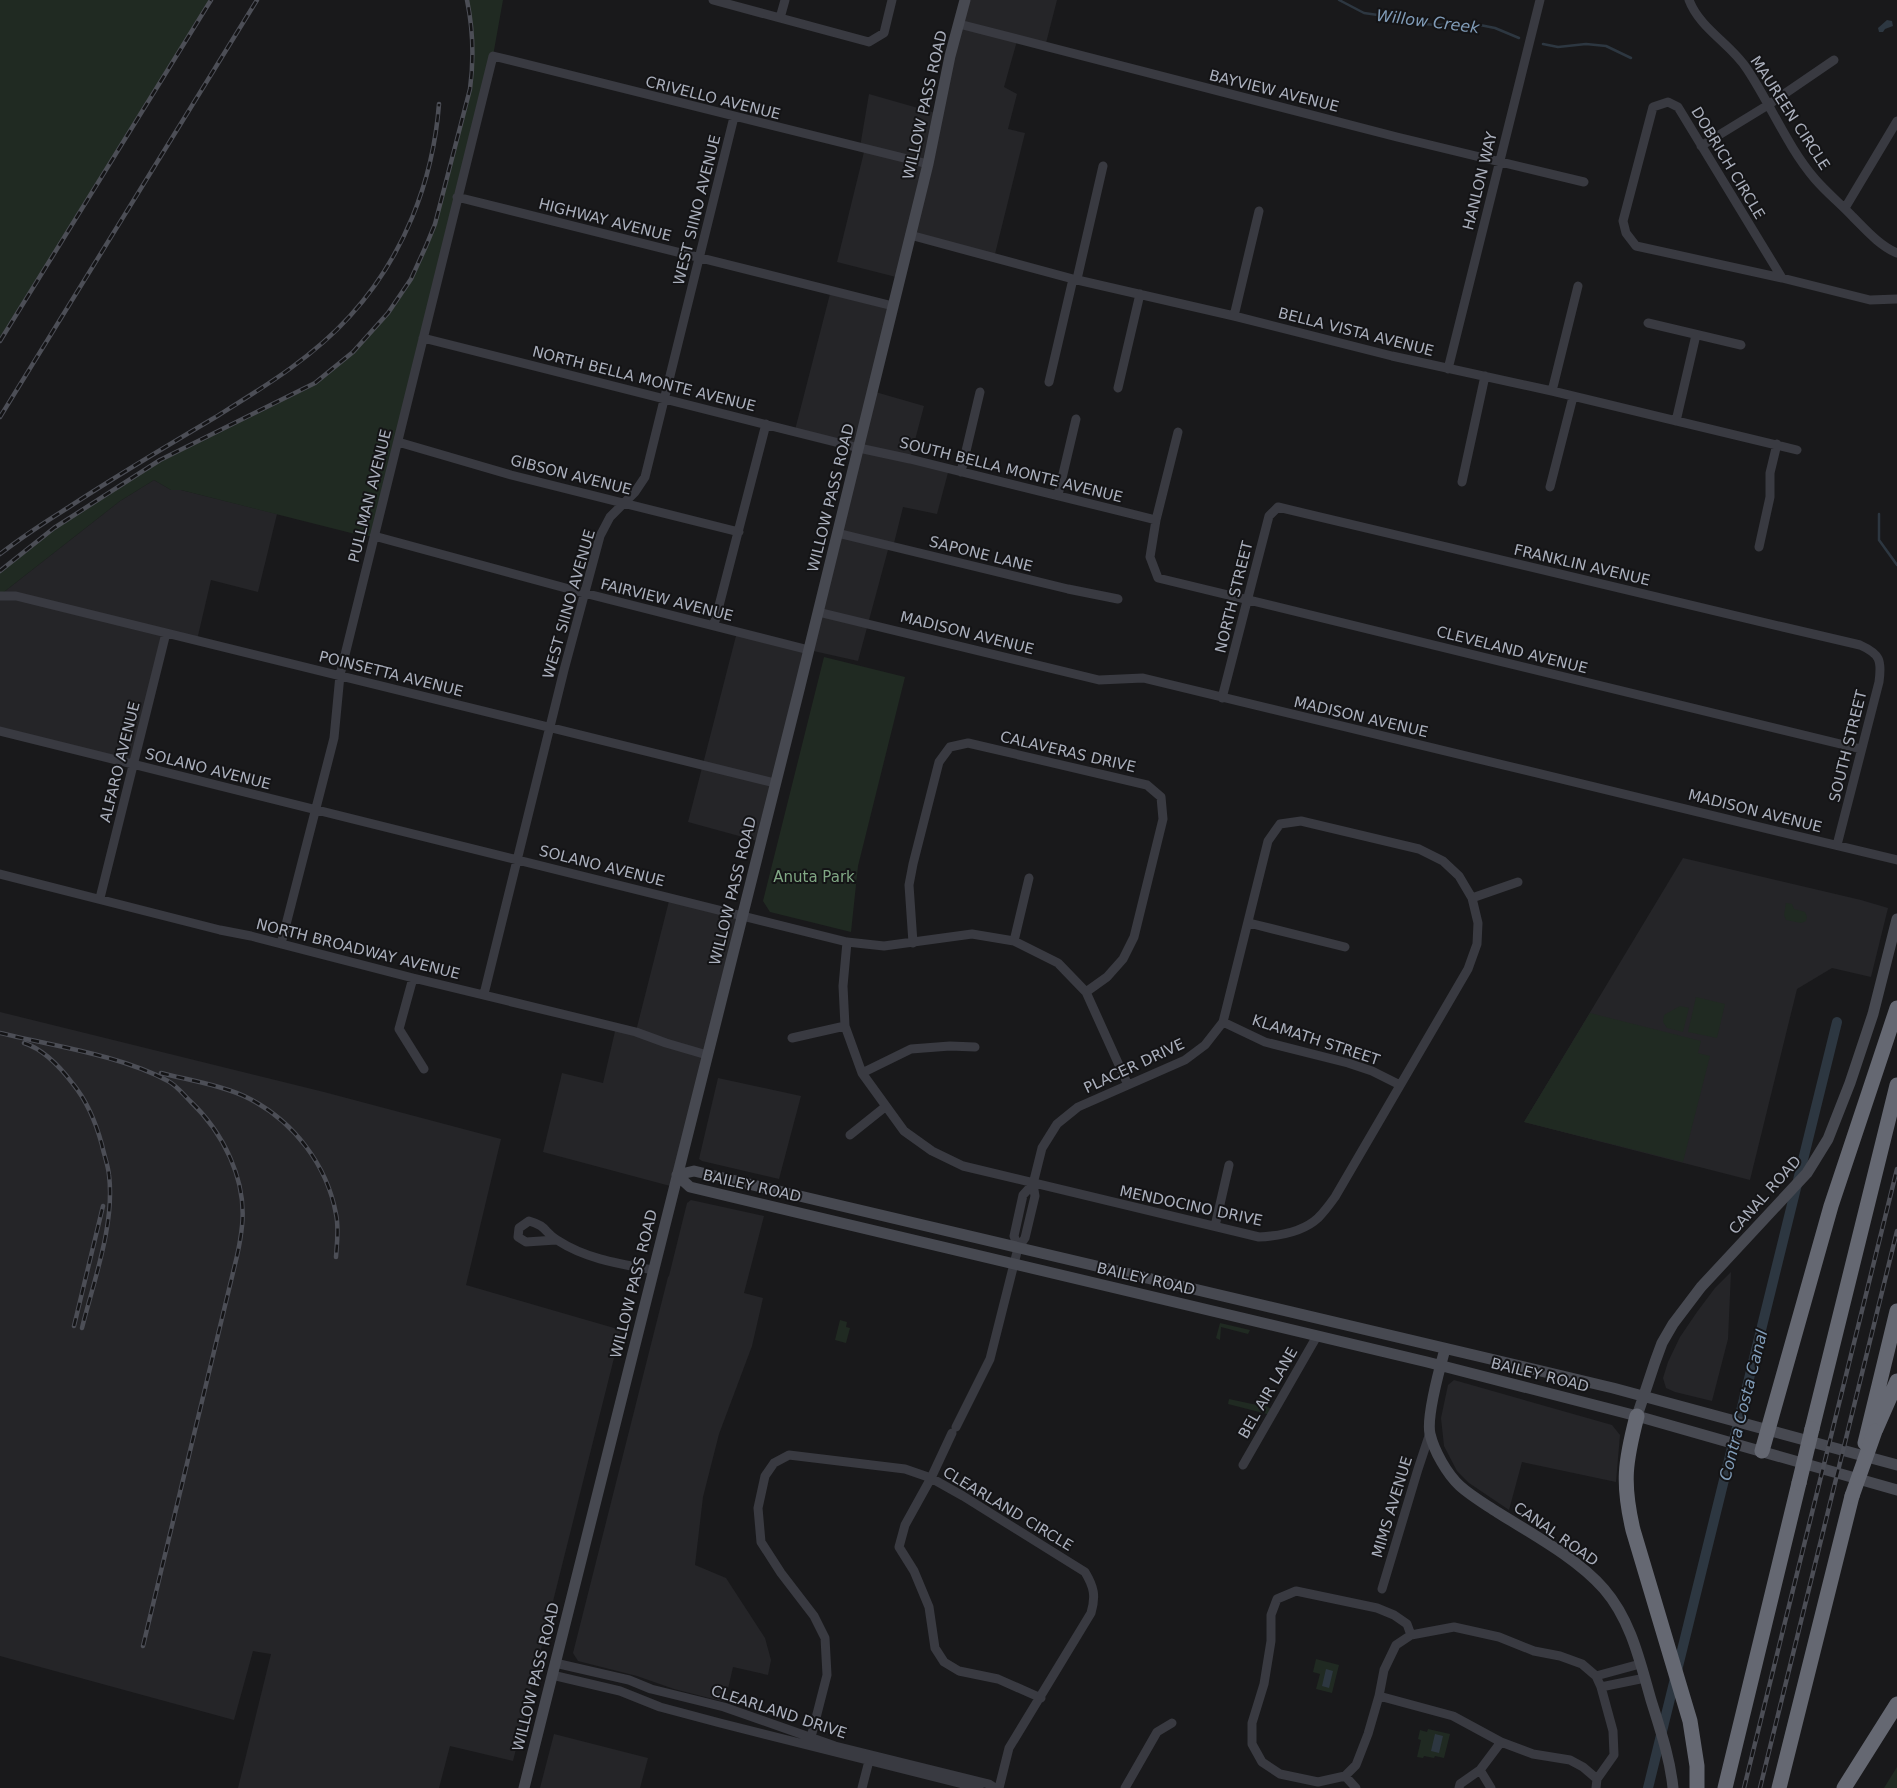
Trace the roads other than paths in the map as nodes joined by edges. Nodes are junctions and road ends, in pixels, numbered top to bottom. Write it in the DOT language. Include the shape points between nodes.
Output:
graph roads {
  1 [pos="713,0"];
  2 [pos="785,0"];
  3 [pos="892,0"];
  4 [pos="965,0"];
  5 [pos="1540,0"];
  6 [pos="1689,0"];
  7 [pos="780,18"];
  8 [pos="959,24"];
  9 [pos="493,56"];
  10 [pos="1834,60"];
  11 [pos="1768,106"];
  12 [pos="734,117"];
  13 [pos="1897,121"];
  14 [pos="1701,146"];
  15 [pos="1499,160"];
  16 [pos="928,164"];
  17 [pos="1102,166"];
  18 [pos="1584,182"];
  19 [pos="457,197"];
  20 [pos="1845,208"];
  21 [pos="1260,211"];
  22 [pos="910,235"];
  23 [pos="1897,253"];
  24 [pos="700,258"];
  25 [pos="1782,278"];
  26 [pos="1075,279"];
  27 [pos="1578,286"];
  28 [pos="1140,294"];
  29 [pos="1897,299"];
  30 [pos="893,306"];
  31 [pos="1234,316"];
  32 [pos="1648,323"];
  33 [pos="1696,334"];
  34 [pos="423,338"];
  35 [pos="1741,345"];
  36 [pos="1448,368"];
  37 [pos="1485,376"];
  38 [pos="1049,382"];
  39 [pos="1118,388"];
  40 [pos="1552,391"];
  41 [pos="980,392"];
  42 [pos="1573,397"];
  43 [pos="666,398"];
  44 [pos="1076,419"];
  45 [pos="1676,420"];
  46 [pos="766,424"];
  47 [pos="1178,432"];
  48 [pos="398,442"];
  49 [pos="1777,444"];
  50 [pos="859,448"];
  51 [pos="1797,450"];
  52 [pos="961,472"];
  53 [pos="1462,482"];
  54 [pos="1550,487"];
  55 [pos="1058,495"];
  56 [pos="625,503"];
  57 [pos="1278,507"];
  58 [pos="1156,520"];
  59 [pos="738,532"];
  60 [pos="838,533"];
  61 [pos="374,536"];
  62 [pos="1759,547"];
  63 [pos="584,593"];
  64 [pos="0,596"];
  65 [pos="1118,600"];
  66 [pos="1247,600"];
  67 [pos="818,612"];
  68 [pos="714,625"];
  69 [pos="166,633"];
  70 [pos="809,650"];
  71 [pos="1876,654"];
  72 [pos="340,675"];
  73 [pos="1222,698"];
  74 [pos="550,728"];
  75 [pos="0,731"];
  76 [pos="1861,749"];
  77 [pos="134,764"];
  78 [pos="776,783"];
  79 [pos="315,810"];
  80 [pos="1280,824"];
  81 [pos="1837,846"];
  82 [pos="517,859"];
  83 [pos="1897,860"];
  84 [pos="0,874"];
  85 [pos="1029,878"];
  86 [pos="1518,882"];
  87 [pos="100,898"];
  88 [pos="1472,898"];
  89 [pos="742,915"];
  90 [pos="1897,919"];
  91 [pos="1249,923"];
  92 [pos="1014,941"];
  93 [pos="847,942"];
  94 [pos="912,943"];
  95 [pos="281,944"];
  96 [pos="1345,947"];
  97 [pos="413,978"];
  98 [pos="1086,992"];
  99 [pos="484,994"];
  100 [pos="1897,1008"];
  101 [pos="1222,1022"];
  102 [pos="845,1026"];
  103 [pos="792,1038"];
  104 [pos="975,1047"];
  105 [pos="707,1055"];
  106 [pos="424,1068"];
  107 [pos="862,1073"];
  108 [pos="1128,1085"];
  109 [pos="1400,1085"];
  110 [pos="1897,1085"];
  111 [pos="885,1107"];
  112 [pos="850,1135"];
  113 [pos="1229,1165"];
  114 [pos="677,1175"];
  115 [pos="1033,1184"];
  116 [pos="1214,1226"];
  117 [pos="556,1240"];
  118 [pos="1018,1248"];
  119 [pos="1014,1263"];
  120 [pos="653,1270"];
  121 [pos="1897,1311"];
  122 [pos="1317,1336"];
  123 [pos="1445,1348"];
  124 [pos="1440,1366"];
  125 [pos="1897,1381"];
  126 [pos="1644,1396"];
  127 [pos="1637,1416"];
  128 [pos="1768,1429"];
  129 [pos="1430,1433"];
  130 [pos="1762,1451"];
  131 [pos="1243,1465"];
  132 [pos="1897,1465"];
  133 [pos="931,1478"];
  134 [pos="1897,1490"];
  135 [pos="1852,1496"];
  136 [pos="1382,1589"];
  137 [pos="1411,1635"];
  138 [pos="555,1663"];
  139 [pos="1640,1664"];
  140 [pos="552,1675"];
  141 [pos="1596,1676"];
  142 [pos="1645,1678"];
  143 [pos="1601,1687"];
  144 [pos="1379,1696"];
  145 [pos="1041,1698"];
  146 [pos="1897,1704"];
  147 [pos="1172,1723"];
  148 [pos="810,1741"];
  149 [pos="1501,1742"];
  150 [pos="869,1758"];
  151 [pos="1480,1770"];
  152 [pos="1345,1776"];
  153 [pos="1596,1784"];
  154 [pos="524,1788"];
  155 [pos="862,1788"];
  156 [pos="979,1788"];
  157 [pos="995,1788"];
  158 [pos="999,1788"];
  159 [pos="1125,1788"];
  160 [pos="1356,1788"];
  161 [pos="1459,1788"];
  162 [pos="1491,1788"];
  163 [pos="1673,1788"];
  164 [pos="1697,1788"];
  165 [pos="1725,1788"];
  166 [pos="1779,1788"];
  167 [pos="1844,1788"];
  1 -- 7 [label="street"];
  2 -- 7 [label="street"];
  3 -- 7 [label="street" via="884,33 869,42"];
  4 -- 8 [label="main road, WILLOW PASS ROAD"];
  5 -- 15 [label="street, HANLON WAY"];
  6 -- 11 [label="street, MAUREEN CIRCLE" via="1702,22 1730,47 1747,69"];
  8 -- 15 [label="street, BAYVIEW AVENUE" via="1397,137"];
  8 -- 16 [label="main road, WILLOW PASS ROAD"];
  9 -- 12 [label="street, CRIVELLO AVENUE"];
  9 -- 19 [label="street, PULLMAN AVENUE"];
  10 -- 11 [label="street"];
  11 -- 14 [label="street"];
  11 -- 20 [label="street, MAUREEN CIRCLE" via="1794,151 1816,180"];
  12 -- 16 [label="street, CRIVELLO AVENUE"];
  12 -- 24 [label="street, WEST SIINO AVENUE"];
  13 -- 20 [label="street"];
  14 -- 25 [label="street, DOBRICH CIRCLE"];
  14 -- 25 [label="street, DOBRICH CIRCLE" via="1678,107 1668,102 1653,107 1623,221 1626,233 1636,246"];
  15 -- 18 [label="street, BAYVIEW AVENUE"];
  15 -- 36 [label="street, HANLON WAY"];
  16 -- 22 [label="main road, WILLOW PASS ROAD"];
  17 -- 26 [label="street"];
  19 -- 24 [label="street, HIGHWAY AVENUE"];
  19 -- 34 [label="street, PULLMAN AVENUE"];
  20 -- 23 [label="street, MAUREEN CIRCLE" via="1871,235"];
  21 -- 31 [label="street"];
  22 -- 26 [label="street, BELLA VISTA AVENUE"];
  22 -- 30 [label="main road, WILLOW PASS ROAD"];
  24 -- 30 [label="street, HIGHWAY AVENUE"];
  24 -- 43 [label="street, WEST SIINO AVENUE"];
  25 -- 29 [label="street, DOBRICH CIRCLE" via="1870,300"];
  26 -- 28 [label="street, BELLA VISTA AVENUE"];
  26 -- 38 [label="street"];
  27 -- 40 [label="street"];
  28 -- 31 [label="street, BELLA VISTA AVENUE"];
  28 -- 39 [label="street"];
  30 -- 50 [label="main road, WILLOW PASS ROAD"];
  31 -- 36 [label="street, BELLA VISTA AVENUE"];
  32 -- 33 [label="street"];
  33 -- 35 [label="street"];
  33 -- 45 [label="street"];
  34 -- 43 [label="street, NORTH BELLA MONTE AVENUE"];
  34 -- 48 [label="street, PULLMAN AVENUE"];
  36 -- 37 [label="street, BELLA VISTA AVENUE"];
  37 -- 40 [label="street, BELLA VISTA AVENUE"];
  37 -- 53 [label="street"];
  40 -- 42 [label="street, BELLA VISTA AVENUE"];
  41 -- 52 [label="street"];
  42 -- 45 [label="street, BELLA VISTA AVENUE"];
  42 -- 54 [label="street"];
  43 -- 46 [label="street, NORTH BELLA MONTE AVENUE"];
  43 -- 56 [label="street, WEST SIINO AVENUE" via="645,477"];
  44 -- 55 [label="street"];
  45 -- 49 [label="street, BELLA VISTA AVENUE"];
  46 -- 50 [label="street, NORTH BELLA MONTE AVENUE"];
  46 -- 59 [label="street"];
  47 -- 58 [label="street"];
  48 -- 56 [label="street, GIBSON AVENUE" via="511,475"];
  48 -- 61 [label="street, PULLMAN AVENUE"];
  49 -- 51 [label="street, BELLA VISTA AVENUE"];
  49 -- 62 [label="street"];
  50 -- 52 [label="street, SOUTH BELLA MONTE AVENUE"];
  50 -- 60 [label="main road, WILLOW PASS ROAD"];
  52 -- 55 [label="street, SOUTH BELLA MONTE AVENUE"];
  55 -- 58 [label="street, SOUTH BELLA MONTE AVENUE"];
  56 -- 59 [label="street, GIBSON AVENUE"];
  56 -- 63 [label="street, WEST SIINO AVENUE" via="610,517 600,536"];
  57 -- 66 [label="street, NORTH STREET" via="1269,516"];
  57 -- 71 [label="street, FRANKLIN AVENUE" via="1850,643"];
  58 -- 66 [label="street, CLEVELAND AVENUE" via="1150,557 1158,578"];
  59 -- 68 [label="street"];
  60 -- 65 [label="street, SAPONE LANE"];
  60 -- 67 [label="main road, WILLOW PASS ROAD"];
  61 -- 63 [label="street, FAIRVIEW AVENUE"];
  61 -- 72 [label="street, PULLMAN AVENUE"];
  63 -- 68 [label="street, FAIRVIEW AVENUE"];
  63 -- 74 [label="street, WEST SIINO AVENUE"];
  64 -- 69 [label="street, POINSETTA AVENUE" via="16,596"];
  66 -- 73 [label="street, NORTH STREET"];
  66 -- 76 [label="street, CLEVELAND AVENUE"];
  67 -- 70 [label="main road, WILLOW PASS ROAD"];
  67 -- 73 [label="street, MADISON AVENUE" via="1099,680 1143,678"];
  68 -- 70 [label="street, FAIRVIEW AVENUE"];
  69 -- 72 [label="street, POINSETTA AVENUE"];
  69 -- 77 [label="street, ALFARO AVENUE"];
  70 -- 78 [label="main road, WILLOW PASS ROAD"];
  71 -- 76 [label="street, SOUTH STREET" via="1879,682"];
  72 -- 74 [label="street, POINSETTA AVENUE"];
  72 -- 79 [label="street, PULLMAN AVENUE" via="334,738"];
  73 -- 81 [label="street, MADISON AVENUE"];
  74 -- 78 [label="street, POINSETTA AVENUE"];
  74 -- 82 [label="street, WEST SIINO AVENUE"];
  75 -- 77 [label="street, SOLANO AVENUE"];
  76 -- 81 [label="street, SOUTH STREET"];
  77 -- 79 [label="street, SOLANO AVENUE"];
  77 -- 87 [label="street, ALFARO AVENUE"];
  78 -- 89 [label="main road, WILLOW PASS ROAD"];
  79 -- 82 [label="street, SOLANO AVENUE"];
  79 -- 95 [label="street, PULLMAN AVENUE"];
  80 -- 88 [label="street, MENDOCINO DRIVE" via="1301,821 1419,849 1443,861 1459,876"];
  80 -- 91 [label="street, PLACER DRIVE" via="1268,841"];
  81 -- 83 [label="street, MADISON AVENUE"];
  82 -- 89 [label="street, SOLANO AVENUE"];
  82 -- 99 [label="street, WEST SIINO AVENUE"];
  84 -- 87 [label="street, NORTH BROADWAY AVENUE"];
  85 -- 92 [label="street"];
  86 -- 88 [label="street"];
  87 -- 95 [label="street, NORTH BROADWAY AVENUE"];
  88 -- 109 [label="street, MENDOCINO DRIVE" via="1478,923 1477,944 1468,969"];
  89 -- 93 [label="street, SOLANO AVENUE"];
  89 -- 105 [label="main road, WILLOW PASS ROAD"];
  90 -- 126 [label="main road, CANAL ROAD" via="1873,1014 1828,1139 1807,1174 1701,1287 1672,1324"];
  91 -- 96 [label="street"];
  91 -- 101 [label="street, PLACER DRIVE"];
  92 -- 94 [label="street, SOLANO AVENUE" via="972,934"];
  92 -- 98 [label="street, SOLANO AVENUE" via="1058,963"];
  93 -- 94 [label="street, SOLANO AVENUE" via="884,946"];
  93 -- 102 [label="street, MENDOCINO DRIVE" via="843,986"];
  94 -- 98 [label="street, CALAVERAS DRIVE" via="909,885 913,864 940,762 950,747 968,743 1147,784 1161,798 1163,819 1134,937 1123,959"];
  95 -- 97 [label="street, NORTH BROADWAY AVENUE"];
  97 -- 99 [label="street, NORTH BROADWAY AVENUE"];
  97 -- 106 [label="street" via="400,1029"];
  98 -- 108 [label="street, SOLANO AVENUE"];
  99 -- 105 [label="street, NORTH BROADWAY AVENUE" via="636,1032"];
  100 -- 128 [label="highway" via="1831,1206"];
  101 -- 108 [label="street, PLACER DRIVE" via="1205,1045 1186,1060"];
  101 -- 109 [label="street, KLAMATH STREET" via="1266,1042 1348,1063"];
  102 -- 103 [label="street"];
  102 -- 107 [label="street, MENDOCINO DRIVE"];
  104 -- 107 [label="street" via="911,1049"];
  105 -- 114 [label="main road, WILLOW PASS ROAD"];
  107 -- 111 [label="street, MENDOCINO DRIVE"];
  108 -- 115 [label="street, PLACER DRIVE" via="1078,1107 1057,1124 1042,1148"];
  109 -- 116 [label="street, MENDOCINO DRIVE" via="1336,1197 1316,1220 1280,1236 1259,1237"];
  110 -- 165 [label="highway, bridge"];
  111 -- 112 [label="street"];
  111 -- 115 [label="street, MENDOCINO DRIVE" via="904,1131 932,1151 963,1166"];
  113 -- 116 [label="street"];
  114 -- 118 [label="main road, BAILEY ROAD" via="694,1171"];
  114 -- 119 [label="main road, BAILEY ROAD" via="690,1187"];
  114 -- 120 [label="main road, WILLOW PASS ROAD"];
  115 -- 116 [label="street, MENDOCINO DRIVE"];
  115 -- 118 [label="street, PLACER DRIVE" via="1023,1195 1014,1236"];
  117 -- 120 [label="street" via="597,1260"];
  118 -- 119 [label="street, PLACER DRIVE"];
  118 -- 123 [label="main road, BAILEY ROAD"];
  119 -- 122 [label="main road, BAILEY ROAD"];
  119 -- 133 [label="street, PLACER DRIVE" via="990,1359"];
  120 -- 138 [label="main road, WILLOW PASS ROAD"];
  121 -- 135 [label="highway, bridge"];
  122 -- 124 [label="main road, BAILEY ROAD"];
  122 -- 131 [label="street, BEL AIR LANE"];
  123 -- 124 [label="main road, CANAL ROAD"];
  123 -- 126 [label="main road, BAILEY ROAD"];
  124 -- 127 [label="main road, BAILEY ROAD"];
  124 -- 129 [label="main road, CANAL ROAD"];
  125 -- 135 [label="highway, bridge"];
  126 -- 127 [label="main road, CANAL ROAD"];
  126 -- 128 [label="main road, BAILEY ROAD"];
  127 -- 130 [label="main road, BAILEY ROAD"];
  127 -- 164 [label="highway" via="1628,1450 1625,1484 1633,1530 1694,1739"];
  128 -- 130 [label="highway"];
  128 -- 132 [label="main road, BAILEY ROAD"];
  129 -- 136 [label="street, MIMS AVENUE"];
  129 -- 139 [label="main road, CANAL ROAD" via="1442,1461 1459,1485 1567,1557 1605,1590 1627,1627"];
  130 -- 134 [label="main road, BAILEY ROAD"];
  133 -- 145 [label="street, PLACER DRIVE" via="905,1525 899,1547 914,1571 929,1607 935,1648 944,1662 959,1671 998,1679"];
  133 -- 145 [label="street, CLEARLAND CIRCLE" via="1085,1572 1092,1584 1095,1598 1091,1613"];
  133 -- 148 [label="street, CLEARLAND CIRCLE" via="905,1469 789,1455 774,1463 765,1476 758,1508 761,1542 814,1616 825,1638 827,1675"];
  135 -- 166 [label="highway"];
  137 -- 141 [label="street" via="1454,1627 1560,1656 1582,1664"];
  137 -- 144 [label="street" via="1396,1645 1384,1670"];
  137 -- 152 [label="street" via="1407,1624 1377,1608 1296,1590 1277,1599 1271,1615 1271,1641 1264,1684 1252,1723 1252,1744 1262,1762 1280,1774 1318,1782"];
  138 -- 140 [label="main road, WILLOW PASS ROAD"];
  138 -- 148 [label="street, CLEARLAND DRIVE" via="724,1707"];
  139 -- 141 [label="street"];
  139 -- 142 [label="main road, CANAL ROAD"];
  140 -- 148 [label="street, CLEARLAND DRIVE" via="620,1691 660,1707"];
  140 -- 154 [label="main road, WILLOW PASS ROAD"];
  141 -- 143 [label="street"];
  142 -- 143 [label="street"];
  142 -- 163 [label="main road, CANAL ROAD"];
  143 -- 153 [label="street" via="1613,1730 1614,1755"];
  144 -- 149 [label="street" via="1453,1716"];
  144 -- 152 [label="street" via="1356,1765"];
  145 -- 158 [label="street, CLEARLAND CIRCLE" via="1009,1748"];
  146 -- 167 [label="highway"];
  147 -- 159 [label="street" via="1157,1732"];
  148 -- 150 [label="street, CLEARLAND DRIVE"];
  149 -- 151 [label="street"];
  149 -- 153 [label="street" via="1534,1754 1570,1760 1583,1767"];
  150 -- 155 [label="street"];
  150 -- 156 [label="street, CLEARLAND DRIVE"];
  150 -- 157 [label="street, CLEARLAND DRIVE"];
  151 -- 161 [label="street"];
  151 -- 162 [label="street"];
  152 -- 160 [label="street"];
}
